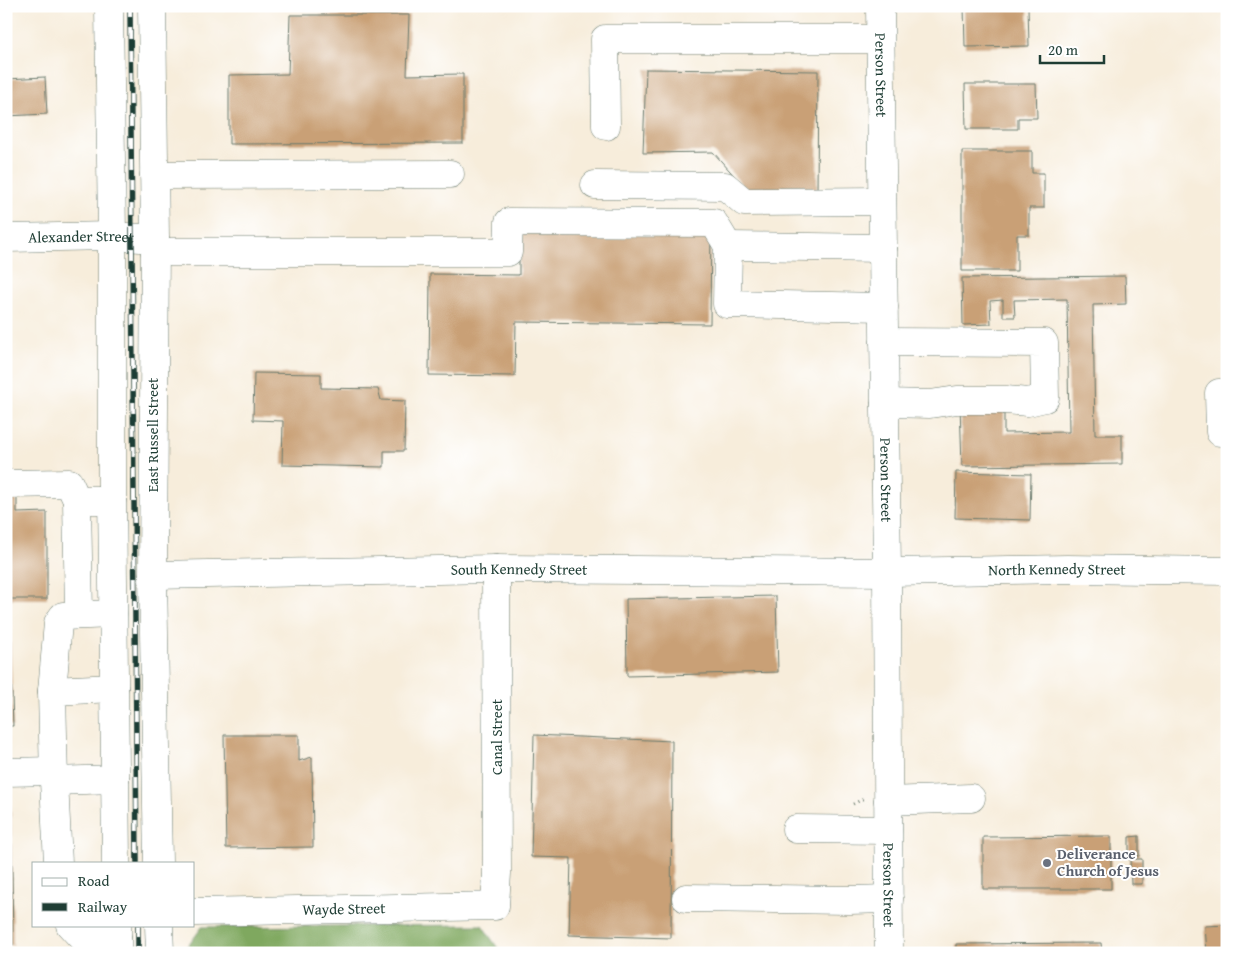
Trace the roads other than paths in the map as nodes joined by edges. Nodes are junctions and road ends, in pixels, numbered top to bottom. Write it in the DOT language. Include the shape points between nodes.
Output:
graph roads {
  1 [pos="109,6"];
  2 [pos="152,6"];
  3 [pos="880,6"];
  4 [pos="880,39"];
  5 [pos="606,126"];
  6 [pos="450,174"];
  7 [pos="154,175"];
  8 [pos="595,185"];
  9 [pos="882,200"];
  10 [pos="112,236"];
  11 [pos="6,238"];
  12 [pos="155,246"];
  13 [pos="728,246"];
  14 [pos="883,248"];
  15 [pos="884,307"];
  16 [pos="884,342"];
  17 [pos="1227,392"];
  18 [pos="885,403"];
  19 [pos="1220,432"];
  20 [pos="6,484"];
  21 [pos="76,500"];
  22 [pos="112,500"];
  23 [pos="112,566"];
  24 [pos="79,567"];
  25 [pos="496,569"];
  26 [pos="1227,571"];
  27 [pos="887,572"];
  28 [pos="153,575"];
  29 [pos="113,614"];
  30 [pos="79,615"];
  31 [pos="114,688"];
  32 [pos="52,691"];
  33 [pos="6,772"];
  34 [pos="54,776"];
  35 [pos="115,779"];
  36 [pos="880,798"];
  37 [pos="972,798"];
  38 [pos="796,828"];
  39 [pos="888,830"];
  40 [pos="58,862"];
  41 [pos="116,862"];
  42 [pos="158,862"];
  43 [pos="686,898"];
  44 [pos="888,899"];
  45 [pos="495,906"];
  46 [pos="195,912"];
  47 [pos="71,926"];
  48 [pos="160,926"];
  49 [pos="117,938"];
  50 [pos="160,953"];
  51 [pos="889,953"];
  1 -- 10 [label="main road"];
  2 -- 7 [label="main road, East Russell Street"];
  3 -- 4 [label="main road, Person Street"];
  4 -- 5 [label="main road" via="605,39"];
  4 -- 9 [label="main road, Person Street"];
  6 -- 7 [label="main road"];
  7 -- 12 [label="main road, East Russell Street"];
  8 -- 9 [label="main road" via="725,186 744,202"];
  9 -- 14 [label="main road, Person Street"];
  10 -- 11 [label="main road, Alexander Street"];
  10 -- 12 [label="main road, Alexander Street"];
  10 -- 22 [label="main road"];
  12 -- 13 [label="main road, Alexander Street" via="508,252 509,222 714,223"];
  12 -- 28 [label="main road, East Russell Street"];
  13 -- 14 [label="main road"];
  13 -- 15 [label="main road" via="727,304"];
  14 -- 15 [label="main road, Person Street"];
  15 -- 16 [label="main road, Person Street"];
  16 -- 18 [label="main road, Person Street"];
  16 -- 18 [label="main road" via="1044,343 1045,380 1045,398 1028,402"];
  17 -- 19 [label="main road" via="1219,393"];
  18 -- 27 [label="main road, Person Street"];
  20 -- 21 [label="main road" via="69,483"];
  21 -- 22 [label="main road"];
  21 -- 24 [label="main road"];
  22 -- 23 [label="main road"];
  23 -- 24 [label="main road"];
  23 -- 29 [label="main road"];
  24 -- 30 [label="main road"];
  25 -- 27 [label="main road, South Kennedy Street"];
  25 -- 28 [label="main road, South Kennedy Street"];
  25 -- 45 [label="main road, Canal Street"];
  26 -- 27 [label="main road, North Kennedy Street"];
  27 -- 36 [label="main road, Person Street"];
  28 -- 42 [label="main road, East Russell Street"];
  29 -- 30 [label="main road"];
  29 -- 31 [label="main road"];
  30 -- 32 [label="main road" via="62,616 58,623"];
  31 -- 32 [label="main road"];
  31 -- 35 [label="main road"];
  32 -- 34 [label="main road"];
  33 -- 34 [label="main road"];
  34 -- 35 [label="main road"];
  34 -- 40 [label="main road"];
  35 -- 41 [label="main road"];
  36 -- 37 [label="main road"];
  36 -- 39 [label="main road, Person Street"];
  38 -- 39 [label="main road"];
  39 -- 44 [label="main road, Person Street"];
  43 -- 44 [label="main road"];
  44 -- 51 [label="main road, Person Street"];
  45 -- 46 [label="main road, Wayde Street"];
  47 -- 49 [label="main road" via="82,938"];
  48 -- 50 [label="main road"];
}
